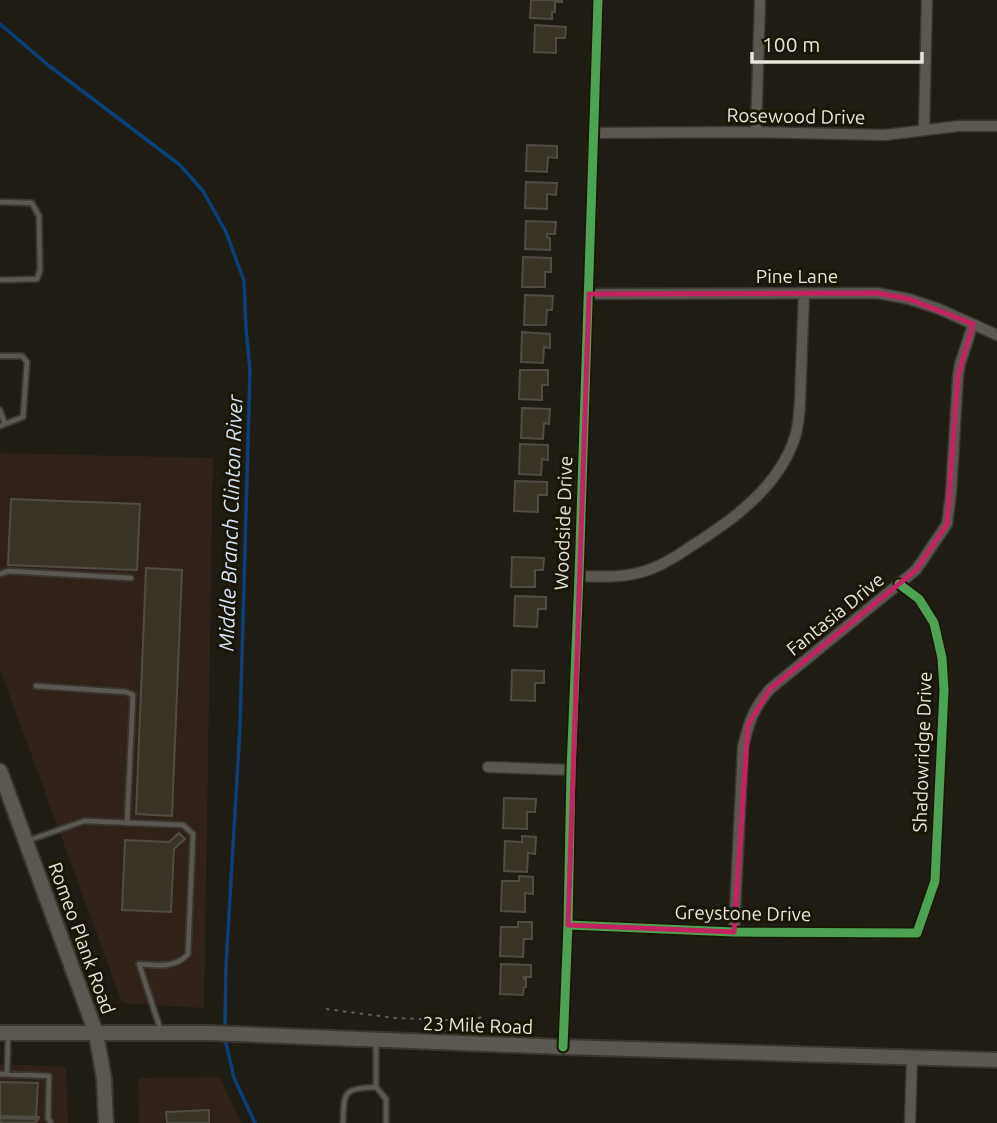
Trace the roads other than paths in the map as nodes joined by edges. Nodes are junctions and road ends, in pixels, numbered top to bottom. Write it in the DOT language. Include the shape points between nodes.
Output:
graph roads {
  1 [pos="598,0"];
  2 [pos="760,0"];
  3 [pos="927,0"];
  4 [pos="997,126"];
  5 [pos="924,130"];
  6 [pos="756,132"];
  7 [pos="594,133"];
  8 [pos="0,202"];
  9 [pos="0,280"];
  10 [pos="804,293"];
  11 [pos="589,294"];
  12 [pos="973,324"];
  13 [pos="997,335"];
  14 [pos="0,356"];
  15 [pos="0,411"];
  16 [pos="3,425"];
  17 [pos="0,574"];
  18 [pos="579,576"];
  19 [pos="131,578"];
  20 [pos="899,584"];
  21 [pos="36,686"];
  22 [pos="488,767"];
  23 [pos="571,770"];
  24 [pos="0,771"];
  25 [pos="127,823"];
  26 [pos="27,841"];
  27 [pos="568,925"];
  28 [pos="734,932"];
  29 [pos="917,933"];
  30 [pos="4,1033"];
  31 [pos="96,1033"];
  32 [pos="162,1033"];
  33 [pos="376,1040"];
  34 [pos="562,1047"];
  35 [pos="912,1058"];
  36 [pos="997,1060"];
  37 [pos="3,1074"];
  38 [pos="376,1087"];
  39 [pos="51,1123"];
  40 [pos="106,1123"];
  41 [pos="344,1123"];
  42 [pos="386,1123"];
  43 [pos="910,1123"];
  1 -- 7 [label="street, Woodside Drive"];
  2 -- 6 [label="street"];
  3 -- 5 [label="street"];
  4 -- 5 [label="street, Rosewood Drive"];
  5 -- 6 [label="street, Rosewood Drive" via="885,135"];
  6 -- 7 [label="street, Rosewood Drive"];
  7 -- 11 [label="street, Woodside Drive"];
  8 -- 9 [label="lane" via="32,203 39,216 40,270 37,279"];
  10 -- 11 [label="street, Pine Lane"];
  10 -- 12 [label="street, Pine Lane" via="877,293 909,299"];
  10 -- 18 [label="street" via="798,422 787,457 771,481 715,531 665,563 634,574"];
  11 -- 18 [label="street, Woodside Drive"];
  12 -- 13 [label="street, Pine Lane"];
  12 -- 20 [label="street, Fantasia Drive" via="958,376 947,524 916,569"];
  14 -- 16 [label="lane" via="22,356 27,362 23,417"];
  15 -- 16 [label="lane"];
  17 -- 19 [label="lane"];
  18 -- 23 [label="street, Woodside Drive"];
  20 -- 28 [label="street, Fantasia Drive" via="757,704 743,747"];
  20 -- 29 [label="street, Shadowridge Drive" via="919,599 934,624 944,690 935,881"];
  21 -- 25 [label="lane" via="133,695"];
  22 -- 23 [label="street"];
  23 -- 27 [label="street, Woodside Drive"];
  24 -- 26 [label="main road, Romeo Plank Road"];
  25 -- 26 [label="lane" via="84,821"];
  25 -- 32 [label="lane" via="183,825 193,834 188,954 173,964 139,964"];
  26 -- 31 [label="main road, Romeo Plank Road"];
  27 -- 28 [label="street, Greystone Drive"];
  27 -- 34 [label="street, Woodside Drive"];
  28 -- 29 [label="street, Greystone Drive"];
  30 -- 31 [label="main road, 23 Mile Road"];
  30 -- 37 [label="lane"];
  31 -- 32 [label="main road, 23 Mile Road"];
  31 -- 40 [label="main road, Romeo Plank Road"];
  32 -- 33 [label="main road, 23 Mile Road"];
  33 -- 34 [label="main road, 23 Mile Road"];
  33 -- 38 [label="lane"];
  34 -- 35 [label="main road, 23 Mile Road"];
  35 -- 36 [label="main road, 23 Mile Road"];
  35 -- 43 [label="street"];
  37 -- 39 [label="lane" via="49,1076"];
  38 -- 41 [label="lane" via="347,1093"];
  38 -- 42 [label="lane" via="386,1099"];
}
